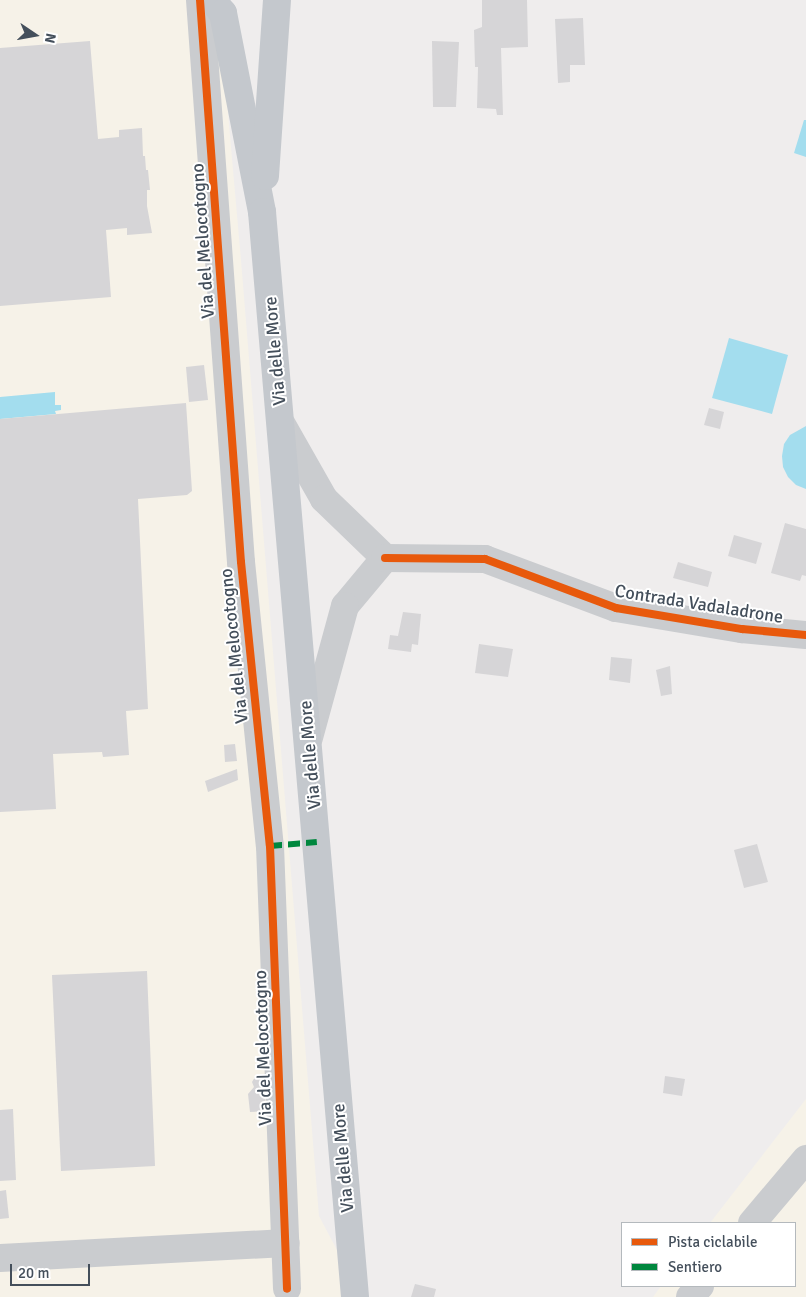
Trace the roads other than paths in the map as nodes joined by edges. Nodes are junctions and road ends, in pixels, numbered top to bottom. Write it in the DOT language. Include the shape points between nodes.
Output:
graph roads {
  1 [pos="200,0"];
  2 [pos="212,0"];
  3 [pos="277,0"];
  4 [pos="262,212"];
  5 [pos="282,425"];
  6 [pos="385,558"];
  7 [pos="806,635"];
  8 [pos="309,738"];
  9 [pos="806,1159"];
  10 [pos="753,1222"];
  11 [pos="286,1242"];
  12 [pos="0,1258"];
  13 [pos="699,1287"];
  14 [pos="287,1289"];
  15 [pos="355,1297"];
  16 [pos="690,1297"];
  1 -- 11 [label="street, Via del Melocotogno" via="241,562 270,846"];
  2 -- 4 [label="main road" via="223,13"];
  3 -- 4 [label="main road"];
  4 -- 5 [label="main road, Via delle More"];
  5 -- 6 [label="street" via="324,499"];
  5 -- 8 [label="main road, Via delle More"];
  6 -- 7 [label="street, Contrada Vadaladrone" via="485,558 616,608 742,629"];
  6 -- 8 [label="street" via="344,606"];
  8 -- 15 [label="main road, Via delle More"];
  9 -- 10 [label="street"];
  11 -- 12 [label="street"];
  11 -- 14 [label="street, Via del Melocotogno"];
  13 -- 16 [label="street"];
}
